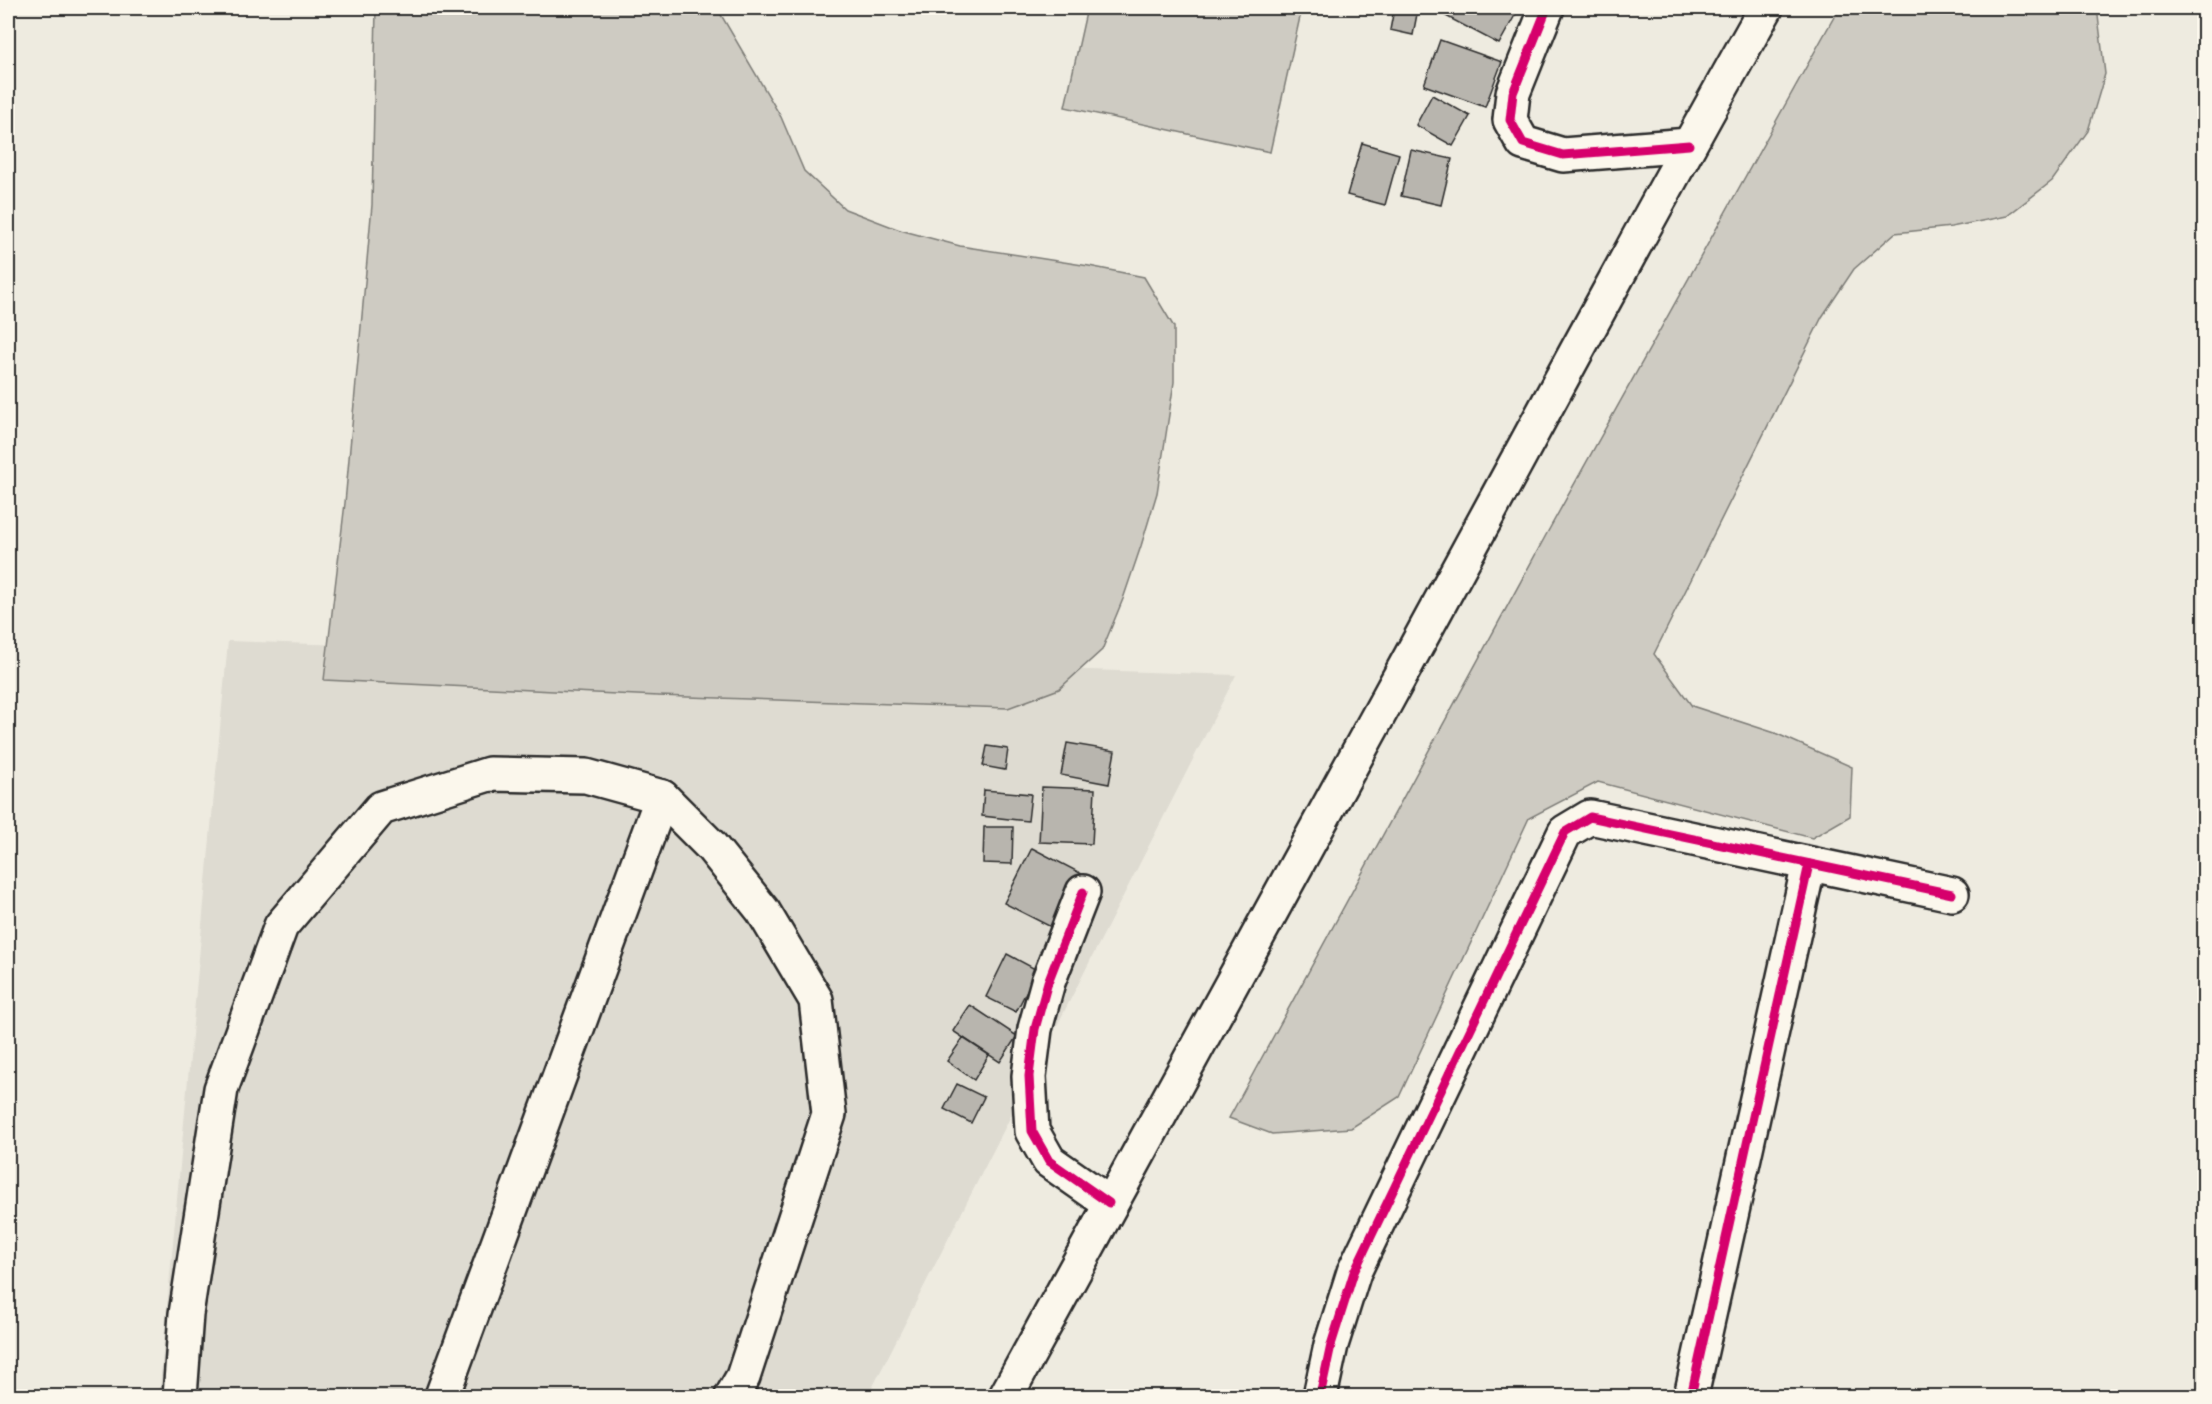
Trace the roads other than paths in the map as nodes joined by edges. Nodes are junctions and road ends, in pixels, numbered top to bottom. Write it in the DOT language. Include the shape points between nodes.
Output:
graph roads {
  1 [pos="1547,8"];
  2 [pos="1766,8"];
  3 [pos="1689,145"];
  4 [pos="662,796"];
  5 [pos="1809,864"];
  6 [pos="1083,892"];
  7 [pos="1952,894"];
  8 [pos="1109,1203"];
  9 [pos="180,1396"];
  10 [pos="442,1396"];
  11 [pos="732,1396"];
  12 [pos="1006,1396"];
  13 [pos="1320,1396"];
  14 [pos="1691,1396"];
  1 -- 3 [label="main road" via="1513,93 1509,120 1523,143 1563,155"];
  2 -- 3 [label="main road"];
  3 -- 8 [label="main road"];
  4 -- 9 [label="main road" via="586,776 489,774 381,808 281,926 221,1089 186,1314"];
  4 -- 10 [label="main road"];
  4 -- 11 [label="main road" via="711,846 763,911 816,1000 829,1114 743,1377"];
  5 -- 7 [label="main road"];
  5 -- 13 [label="main road" via="1590,817 1565,832 1354,1272"];
  5 -- 14 [label="main road"];
  6 -- 8 [label="main road" via="1048,982 1035,1029 1029,1076 1032,1131 1049,1161"];
  8 -- 12 [label="main road"];
}
